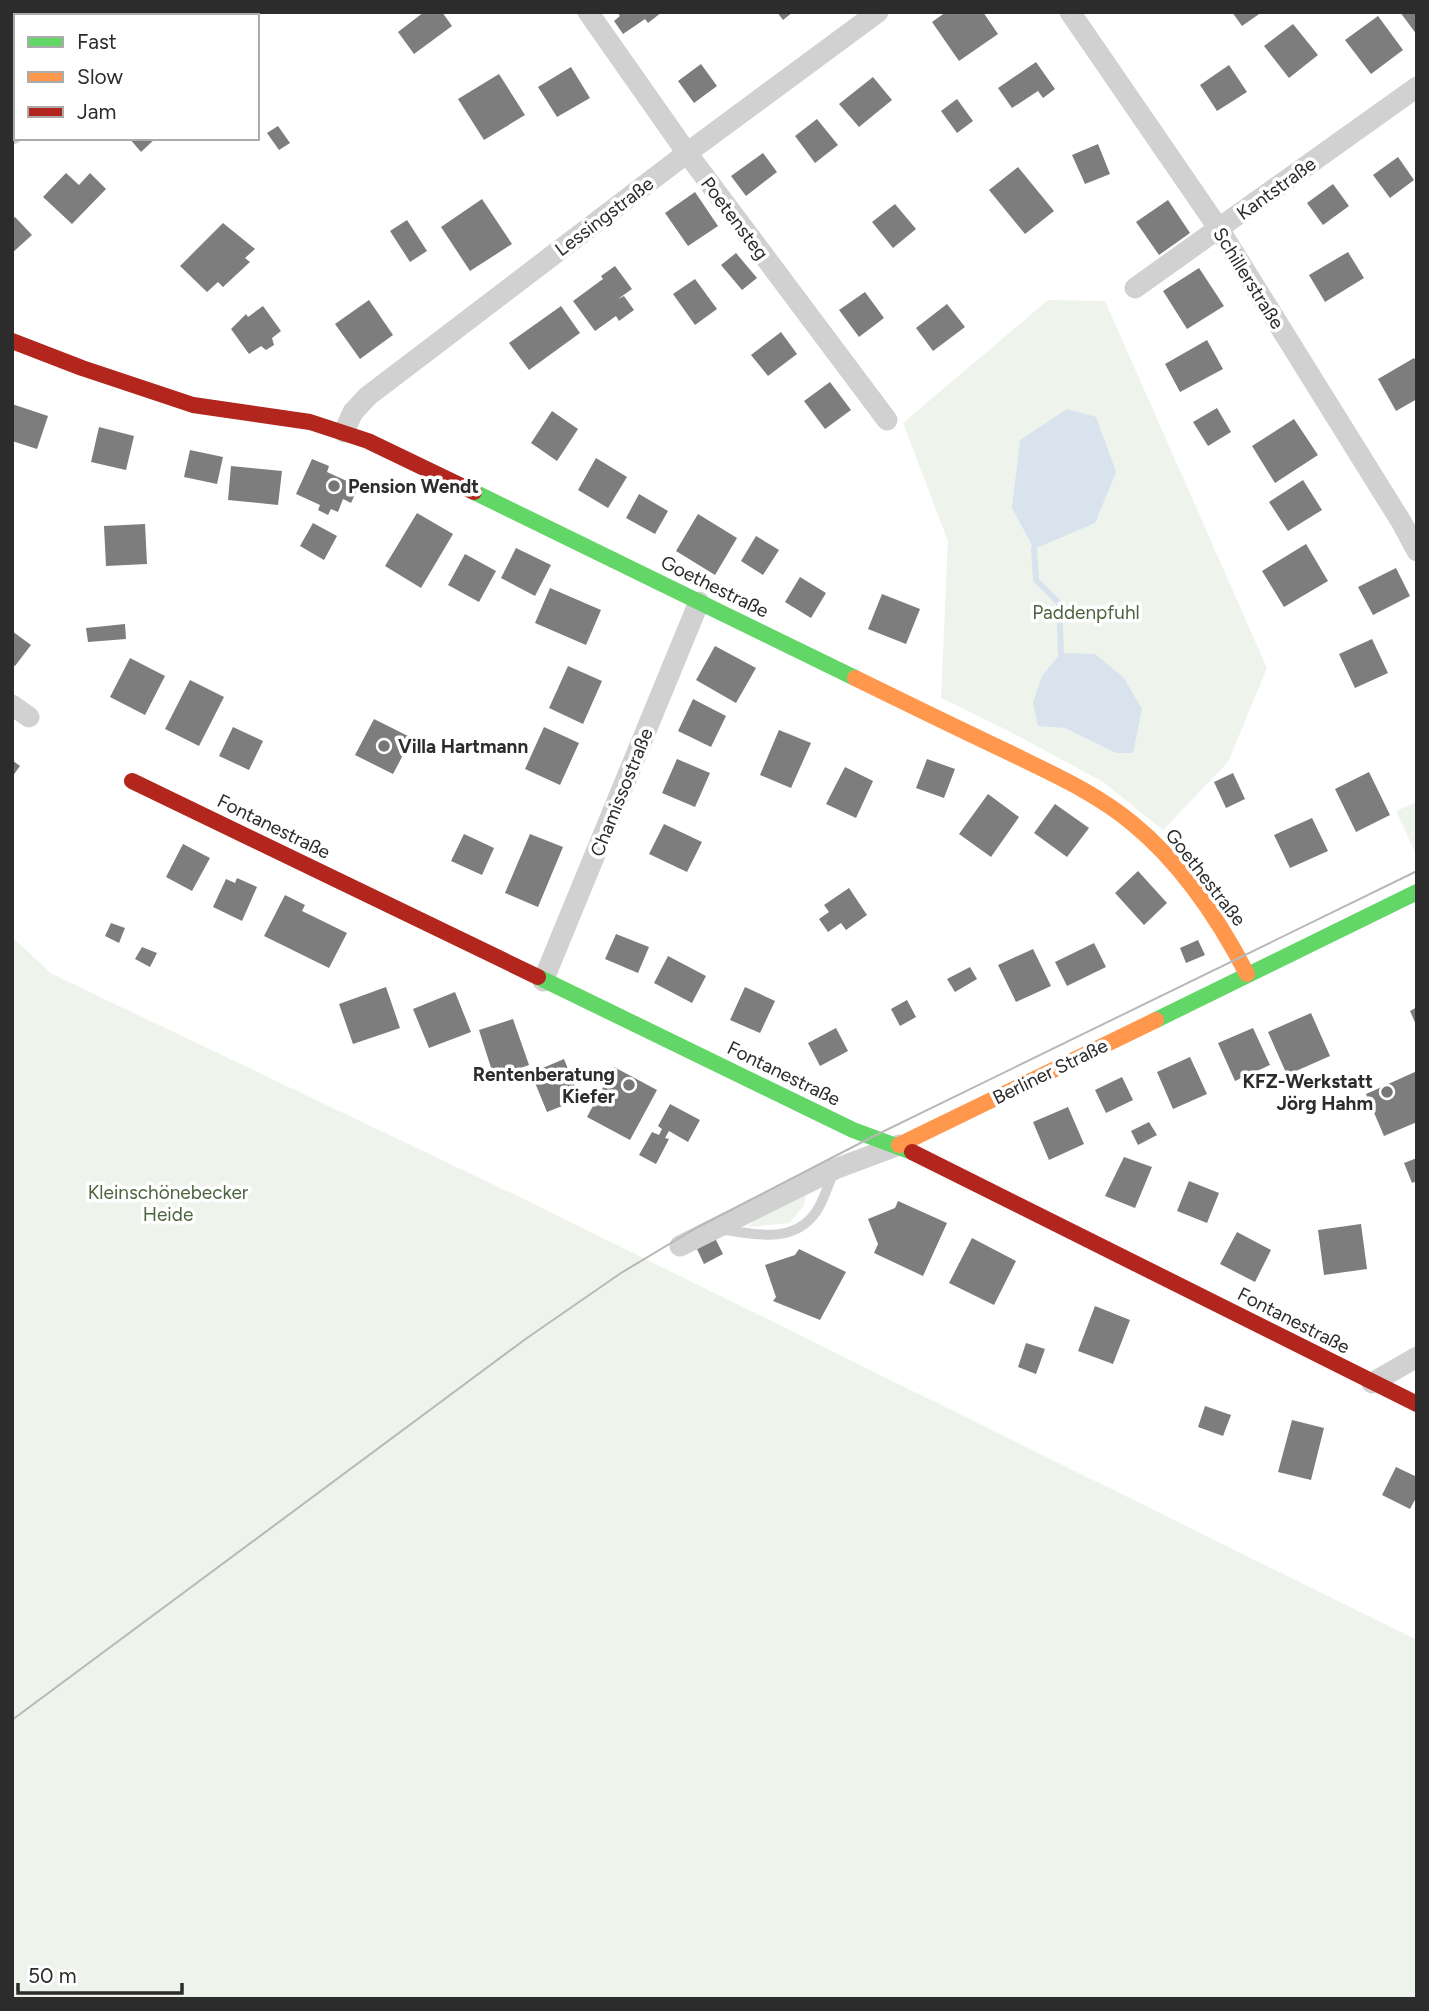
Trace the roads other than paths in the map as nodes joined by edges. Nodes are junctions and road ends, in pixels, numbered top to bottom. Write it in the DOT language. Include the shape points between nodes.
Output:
graph roads {
  1 [pos="588,12"];
  2 [pos="878,12"];
  3 [pos="1070,12"];
  4 [pos="1417,86"];
  5 [pos="687,153"];
  6 [pos="1219,229"];
  7 [pos="1135,288"];
  8 [pos="12,341"];
  9 [pos="887,420"];
  10 [pos="344,432"];
  11 [pos="1417,551"];
  12 [pos="699,602"];
  13 [pos="132,781"];
  14 [pos="1417,892"];
  15 [pos="1247,974"];
  16 [pos="543,981"];
  17 [pos="900,1145"];
  18 [pos="835,1169"];
  19 [pos="714,1228"];
  20 [pos="680,1246"];
  21 [pos="1417,1357"];
  22 [pos="1372,1383"];
  23 [pos="1417,1404"];
  1 -- 5 [label="street, Poetensteg"];
  2 -- 5 [label="street, Lessingstraße"];
  3 -- 6 [label="street, Schillerstraße"];
  4 -- 6 [label="street, Kantstraße"];
  5 -- 9 [label="street, Poetensteg"];
  5 -- 10 [label="street, Lessingstraße" via="368,396 353,412"];
  6 -- 7 [label="street, Kantstraße"];
  6 -- 11 [label="street, Schillerstraße"];
  8 -- 10 [label="street, Goethestraße" via="193,405 310,422"];
  10 -- 12 [label="street, Goethestraße"];
  12 -- 15 [label="street, Goethestraße" via="1071,783 1110,807 1145,834 1175,869 1222,928"];
  12 -- 16 [label="street, Chamissostraße"];
  13 -- 16 [label="street, Fontanestraße"];
  14 -- 15 [label="street, Berliner Straße"];
  15 -- 17 [label="street, Berliner Straße"];
  16 -- 17 [label="street, Fontanestraße" via="853,1130"];
  17 -- 18 [label="street, Berliner Straße"];
  17 -- 22 [label="street, Fontanestraße"];
  18 -- 19 [label="street, Berliner Straße"];
  18 -- 19 [label="lane" via="816,1212 793,1231 766,1237"];
  19 -- 20 [label="street, Berliner Straße"];
  21 -- 22 [label="street"];
  22 -- 23 [label="street, Fontanestraße"];
}
